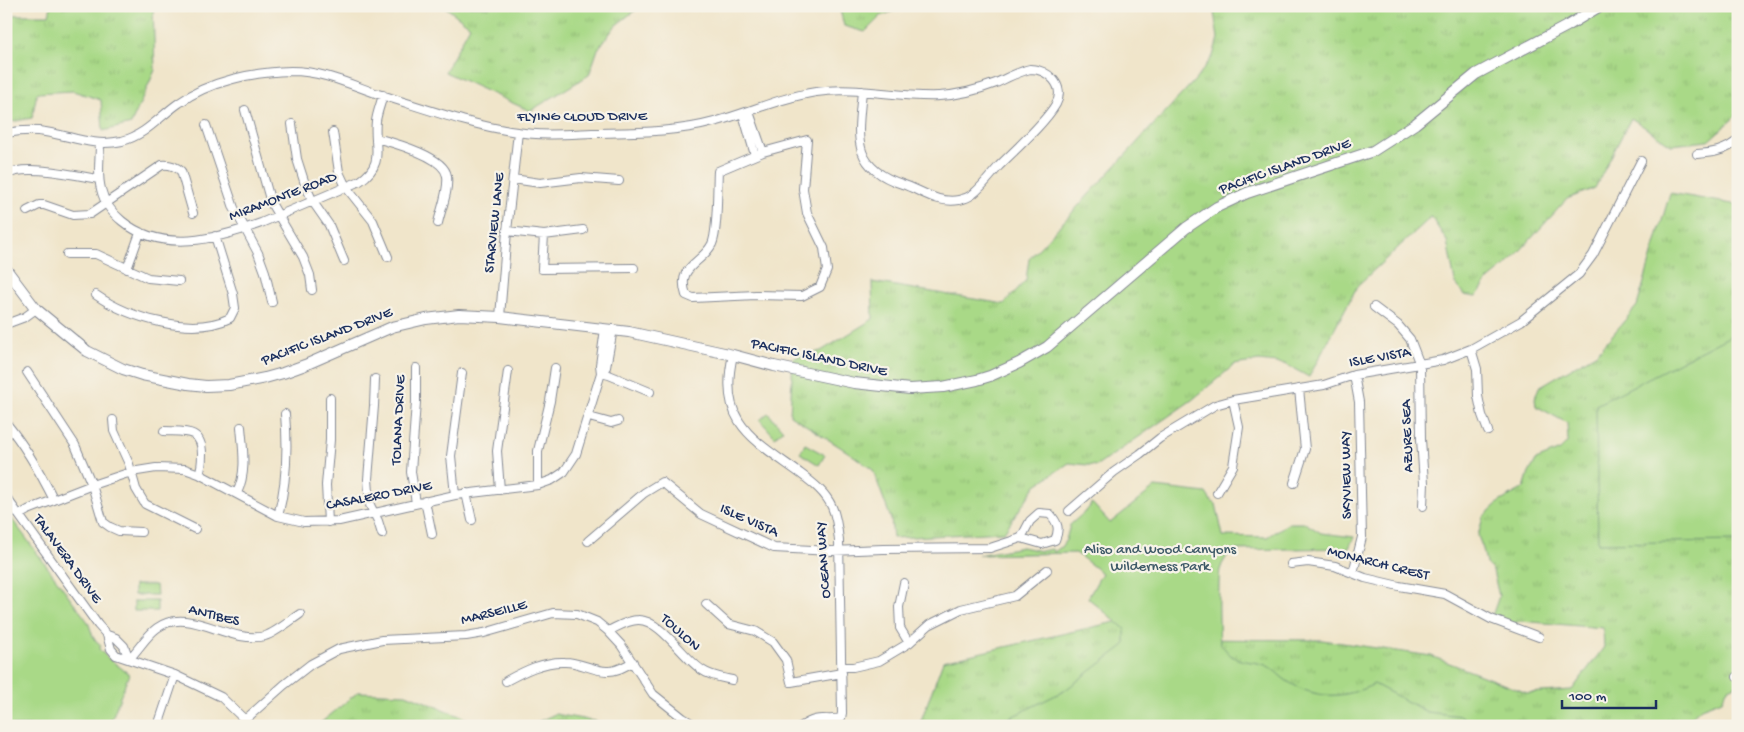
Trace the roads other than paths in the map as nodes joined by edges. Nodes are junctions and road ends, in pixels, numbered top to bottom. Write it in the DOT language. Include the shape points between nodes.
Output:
graph roads {
  1 [pos="1600,6"];
  2 [pos="862,91"];
  3 [pos="383,95"];
  4 [pos="245,110"];
  5 [pos="746,113"];
  6 [pos="292,124"];
  7 [pos="206,125"];
  8 [pos="333,132"];
  9 [pos="518,132"];
  10 [pos="6,133"];
  11 [pos="376,138"];
  12 [pos="1738,140"];
  13 [pos="100,144"];
  14 [pos="763,152"];
  15 [pos="1697,154"];
  16 [pos="755,156"];
  17 [pos="1641,160"];
  18 [pos="6,175"];
  19 [pos="513,178"];
  20 [pos="99,179"];
  21 [pos="619,181"];
  22 [pos="346,187"];
  23 [pos="313,202"];
  24 [pos="106,203"];
  25 [pos="27,212"];
  26 [pos="193,213"];
  27 [pos="278,216"];
  28 [pos="438,223"];
  29 [pos="245,229"];
  30 [pos="583,230"];
  31 [pos="507,231"];
  32 [pos="140,233"];
  33 [pos="544,235"];
  34 [pos="215,236"];
  35 [pos="67,254"];
  36 [pos="388,257"];
  37 [pos="344,261"];
  38 [pos="634,268"];
  39 [pos="6,269"];
  40 [pos="127,269"];
  41 [pos="178,281"];
  42 [pos="312,290"];
  43 [pos="96,294"];
  44 [pos="272,302"];
  45 [pos="1374,307"];
  46 [pos="36,309"];
  47 [pos="500,317"];
  48 [pos="6,324"];
  49 [pos="609,329"];
  50 [pos="1471,349"];
  51 [pos="733,355"];
  52 [pos="1420,365"];
  53 [pos="416,368"];
  54 [pos="555,368"];
  55 [pos="508,371"];
  56 [pos="27,372"];
  57 [pos="462,373"];
  58 [pos="601,374"];
  59 [pos="1354,375"];
  60 [pos="375,379"];
  61 [pos="1299,389"];
  62 [pos="650,392"];
  63 [pos="330,398"];
  64 [pos="1233,400"];
  65 [pos="285,414"];
  66 [pos="589,417"];
  67 [pos="113,420"];
  68 [pos="618,422"];
  69 [pos="6,423"];
  70 [pos="241,428"];
  71 [pos="1488,431"];
  72 [pos="164,432"];
  73 [pos="131,472"];
  74 [pos="200,474"];
  75 [pos="1294,483"];
  76 [pos="92,485"];
  77 [pos="538,485"];
  78 [pos="500,490"];
  79 [pos="466,493"];
  80 [pos="1217,493"];
  81 [pos="237,494"];
  82 [pos="455,495"];
  83 [pos="6,497"];
  84 [pos="54,500"];
  85 [pos="425,501"];
  86 [pos="416,503"];
  87 [pos="1423,506"];
  88 [pos="374,513"];
  89 [pos="19,515"];
  90 [pos="278,516"];
  91 [pos="472,520"];
  92 [pos="1056,520"];
  93 [pos="328,522"];
  94 [pos="196,529"];
  95 [pos="141,532"];
  96 [pos="382,534"];
  97 [pos="432,534"];
  98 [pos="1021,538"];
  99 [pos="588,541"];
  100 [pos="839,551"];
  101 [pos="1291,564"];
  102 [pos="1047,570"];
  103 [pos="1353,573"];
  104 [pos="904,583"];
  105 [pos="706,604"];
  106 [pos="300,614"];
  107 [pos="608,631"];
  108 [pos="1539,637"];
  109 [pos="908,643"];
  110 [pos="129,659"];
  111 [pos="633,662"];
  112 [pos="842,670"];
  113 [pos="175,675"];
  114 [pos="732,680"];
  115 [pos="506,681"];
  116 [pos="244,719"];
  117 [pos="834,721"];
  118 [pos="158,726"];
  119 [pos="238,726"];
  120 [pos="696,726"];
  121 [pos="802,726"];
  1 -- 51 [label="main road, PACIFIC ISLAND DRIVE" via="1476,74 1401,135 1373,151 1247,193 1217,207 1186,228 1046,347 990,376 943,388 910,390 854,383"];
  2 -- 2 [label="street, FLYING CLOUD DRIVE" via="858,134 866,161 887,179 938,200 958,200 978,189 1045,118 1058,98 1053,78 1037,69 978,89 946,95"];
  2 -- 5 [label="street, FLYING CLOUD DRIVE" via="814,92"];
  3 -- 9 [label="street, FLYING CLOUD DRIVE" via="488,127"];
  3 -- 11 [label="street, MIRAMONTE ROAD" via="376,121"];
  3 -- 13 [label="street, FLYING CLOUD DRIVE" via="314,73 292,71 243,76 189,96 131,138"];
  4 -- 27 [label="street" via="264,181"];
  5 -- 9 [label="street, FLYING CLOUD DRIVE" via="687,128 649,132"];
  5 -- 14 [label="street"];
  5 -- 16 [label="street"];
  6 -- 23 [label="street" via="301,172"];
  7 -- 29 [label="street" via="234,208"];
  8 -- 22 [label="street" via="339,172"];
  9 -- 19 [label="street, STARVIEW LANE"];
  10 -- 13 [label="street, FLYING CLOUD DRIVE" via="40,132"];
  11 -- 22 [label="street, MIRAMONTE ROAD" via="378,156 375,167 369,175"];
  11 -- 28 [label="street" via="400,145 442,166 447,174 447,183"];
  12 -- 15 [label="street" via="1715,152"];
  13 -- 20 [label="street, MIRAMONTE ROAD"];
  14 -- 16 [label="street"];
  14 -- 16 [label="street" via="807,140 803,189 807,213 824,248 827,270 820,287 802,296 692,298 683,288 687,271 708,250 714,239 718,171"];
  17 -- 50 [label="street, ISLE VISTA" via="1594,255 1579,274 1521,321"];
  18 -- 20 [label="street" via="18,170 32,170"];
  19 -- 21 [label="street" via="540,183 581,178"];
  19 -- 31 [label="street, STARVIEW LANE"];
  20 -- 24 [label="street, MIRAMONTE ROAD"];
  22 -- 23 [label="street, MIRAMONTE ROAD"];
  22 -- 36 [label="street" via="373,221"];
  23 -- 27 [label="street, MIRAMONTE ROAD"];
  23 -- 37 [label="street" via="328,225"];
  24 -- 25 [label="street" via="90,214 80,216 44,205"];
  24 -- 26 [label="street" via="162,165 169,165 181,171"];
  24 -- 32 [label="street, MIRAMONTE ROAD" via="118,217"];
  27 -- 29 [label="street, MIRAMONTE ROAD"];
  27 -- 42 [label="street" via="303,257"];
  29 -- 34 [label="street, MIRAMONTE ROAD"];
  29 -- 44 [label="street" via="265,272"];
  30 -- 33 [label="street"];
  31 -- 33 [label="street"];
  31 -- 47 [label="street, STARVIEW LANE"];
  32 -- 34 [label="street, MIRAMONTE ROAD" via="164,240"];
  32 -- 40 [label="street"];
  33 -- 38 [label="street" via="542,268"];
  34 -- 43 [label="street" via="235,308 230,318 222,322 173,324 136,316 110,305"];
  35 -- 40 [label="street" via="96,254"];
  39 -- 46 [label="main road, PACIFIC ISLAND DRIVE"];
  40 -- 41 [label="street" via="148,278"];
  45 -- 52 [label="street" via="1410,339"];
  46 -- 47 [label="main road, PACIFIC ISLAND DRIVE" via="87,351 104,360 142,375 206,386 229,385 283,373 408,322 459,315"];
  46 -- 48 [label="street"];
  47 -- 49 [label="main road, PACIFIC ISLAND DRIVE"];
  49 -- 51 [label="main road, PACIFIC ISLAND DRIVE"];
  49 -- 58 [label="street, CASALERO DRIVE" via="606,367"];
  50 -- 52 [label="street, ISLE VISTA"];
  50 -- 71 [label="street" via="1477,369 1478,396"];
  51 -- 100 [label="street, OCEAN WAY" via="729,397 741,426 824,494 836,518"];
  52 -- 59 [label="street, ISLE VISTA"];
  52 -- 87 [label="street, AZURE SEA"];
  53 -- 86 [label="street, TOLANA DRIVE" via="411,472"];
  54 -- 77 [label="street" via="538,452"];
  55 -- 78 [label="street" via="497,451"];
  56 -- 76 [label="street" via="75,445"];
  57 -- 82 [label="street" via="451,456"];
  58 -- 62 [label="street"];
  58 -- 66 [label="street, CASALERO DRIVE"];
  59 -- 61 [label="street, ISLE VISTA"];
  59 -- 103 [label="street, SKYVIEW WAY" via="1359,402 1362,538"];
  60 -- 88 [label="street" via="368,479 370,505"];
  61 -- 64 [label="street, ISLE VISTA"];
  61 -- 75 [label="street" via="1305,449"];
  63 -- 93 [label="street" via="326,485"];
  64 -- 80 [label="street" via="1240,427 1233,466"];
  64 -- 92 [label="street, ISLE VISTA" via="1207,409 1160,438"];
  65 -- 90 [label="street" via="286,474"];
  66 -- 68 [label="street"];
  66 -- 77 [label="street, CASALERO DRIVE" via="568,468 552,480"];
  67 -- 73 [label="street" via="114,431"];
  69 -- 84 [label="street" via="38,468"];
  70 -- 81 [label="street" via="244,466"];
  72 -- 74 [label="street" via="191,432 198,436 202,444"];
  73 -- 74 [label="street, CASALERO DRIVE" via="169,468"];
  73 -- 76 [label="street, CASALERO DRIVE"];
  73 -- 94 [label="street" via="145,504"];
  74 -- 81 [label="street, CASALERO DRIVE"];
  76 -- 84 [label="street, CASALERO DRIVE"];
  76 -- 95 [label="street" via="103,522 110,528"];
  77 -- 78 [label="street, CASALERO DRIVE"];
  78 -- 79 [label="street, CASALERO DRIVE"];
  79 -- 82 [label="street, CASALERO DRIVE"];
  79 -- 91 [label="street"];
  81 -- 90 [label="street, CASALERO DRIVE"];
  82 -- 85 [label="street, CASALERO DRIVE"];
  83 -- 89 [label="street, TALAVERA DRIVE"];
  84 -- 89 [label="street, CASALERO DRIVE"];
  85 -- 86 [label="street, CASALERO DRIVE"];
  85 -- 97 [label="street"];
  86 -- 88 [label="street, CASALERO DRIVE"];
  88 -- 93 [label="street, CASALERO DRIVE"];
  88 -- 96 [label="street"];
  89 -- 110 [label="street, TALAVERA DRIVE" via="107,635 111,649"];
  90 -- 93 [label="street, CASALERO DRIVE" via="304,522"];
  92 -- 98 [label="street" via="1050,514 1038,513"];
  92 -- 98 [label="street, ISLE VISTA" via="1059,531 1055,540 1042,544"];
  98 -- 100 [label="street, ISLE VISTA" via="990,548"];
  99 -- 100 [label="street, ISLE VISTA" via="644,492 662,482 701,514 774,548"];
  100 -- 112 [label="street, OCEAN WAY"];
  101 -- 103 [label="street, MONARCH CREST" via="1308,562 1335,566"];
  102 -- 109 [label="street" via="1015,596 961,609 929,625"];
  103 -- 108 [label="street, MONARCH CREST" via="1445,594 1491,619"];
  104 -- 109 [label="street" via="899,607 900,628"];
  105 -- 112 [label="street" via="728,624 755,631 773,642 786,660 791,682"];
  106 -- 110 [label="street, ANTIBES" via="266,636 251,638 194,622 168,622 148,636"];
  107 -- 111 [label="street, MARSEILLE"];
  107 -- 114 [label="street, TOULON" via="631,621 647,622 703,671"];
  107 -- 116 [label="street, MARSEILLE" via="597,622 577,614 553,613 484,633 382,640 339,649 311,664"];
  109 -- 112 [label="street" via="879,661"];
  110 -- 113 [label="street, TALAVERA DRIVE"];
  111 -- 115 [label="street" via="607,671 577,663 551,663"];
  111 -- 120 [label="street, MARSEILLE" via="653,694"];
  112 -- 117 [label="street, OCEAN WAY"];
  113 -- 116 [label="street, TALAVERA DRIVE" via="221,697"];
  113 -- 118 [label="street"];
  116 -- 119 [label="street, MARSEILLE"];
  117 -- 121 [label="street" via="825,718"];
}
